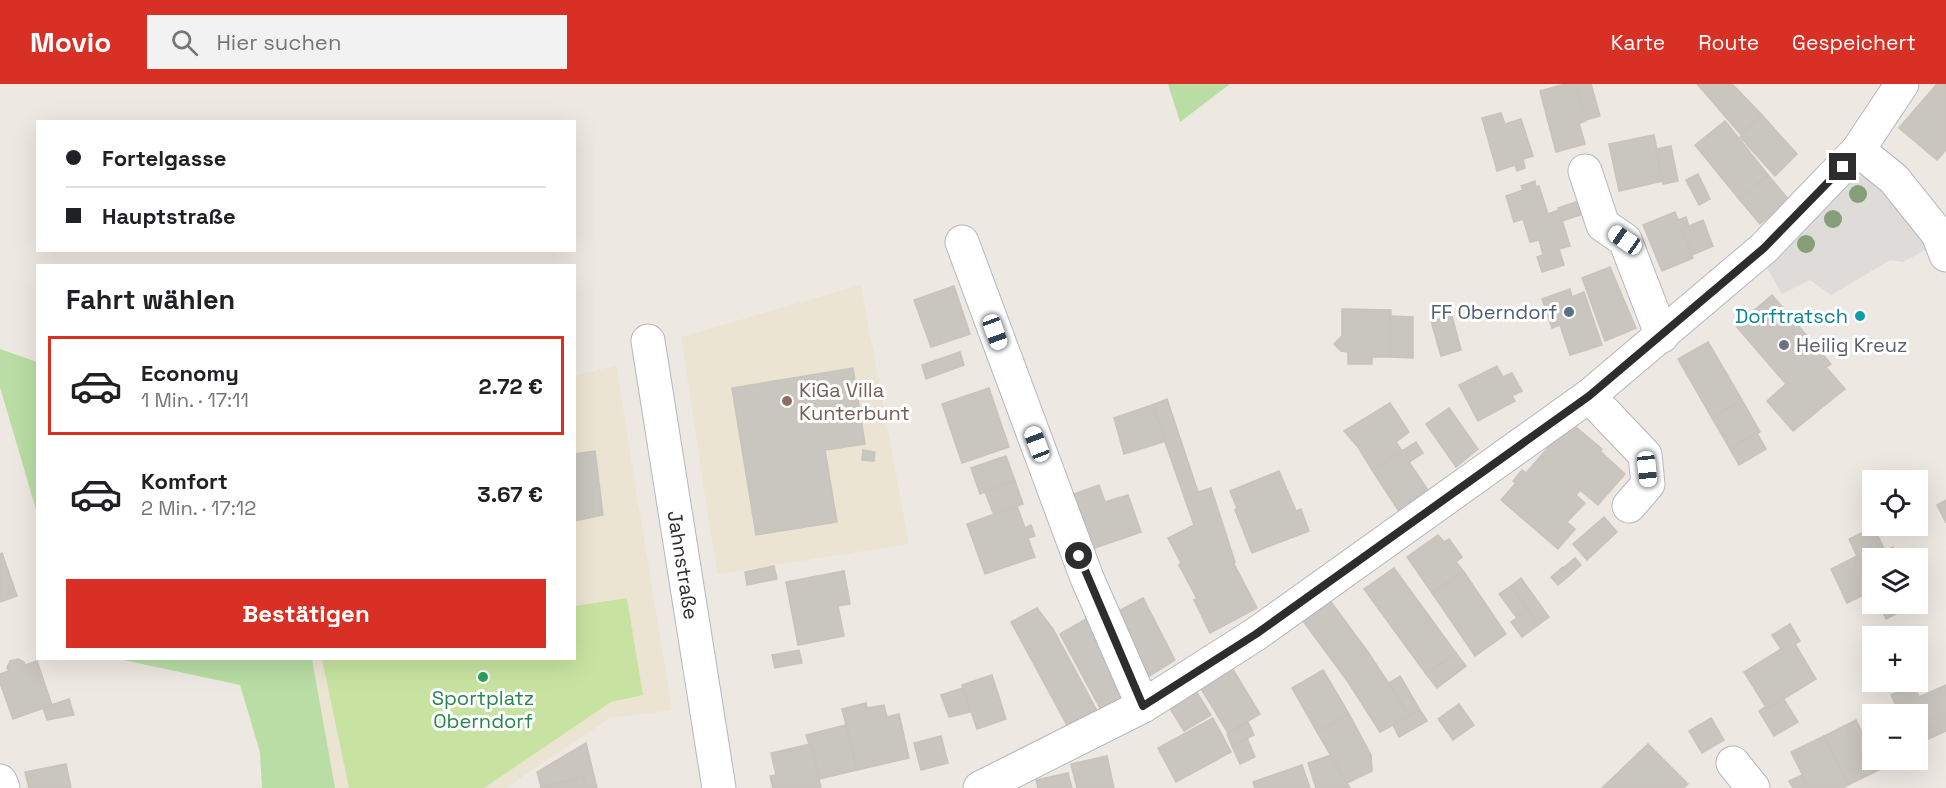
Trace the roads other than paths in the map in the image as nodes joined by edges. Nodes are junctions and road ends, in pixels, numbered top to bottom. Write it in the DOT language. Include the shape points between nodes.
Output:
graph roads {
  1 [pos="1902,84"];
  2 [pos="1858,150"];
  3 [pos="1585,171"];
  4 [pos="962,242"];
  5 [pos="1946,255"];
  6 [pos="1662,336"];
  7 [pos="648,341"];
  8 [pos="1589,396"];
  9 [pos="1629,506"];
  10 [pos="1143,706"];
  11 [pos="1733,763"];
  12 [pos="0,781"];
  13 [pos="3,788"];
  14 [pos="719,788"];
  15 [pos="980,788"];
  16 [pos="1753,788"];
  1 -- 2 [label="street"];
  2 -- 5 [label="street" via="1894,179 1938,234"];
  2 -- 6 [label="street" via="1764,248"];
  3 -- 6 [label="street" via="1603,225 1625,240"];
  4 -- 10 [label="street" via="1088,578"];
  6 -- 8 [label="street"];
  7 -- 14 [label="street, Jahnstraße"];
  8 -- 9 [label="street" via="1645,455 1648,484"];
  8 -- 10 [label="street" via="1256,634"];
  10 -- 15 [label="street"];
  11 -- 16 [label="street"];
  12 -- 13 [label="street"];
}
